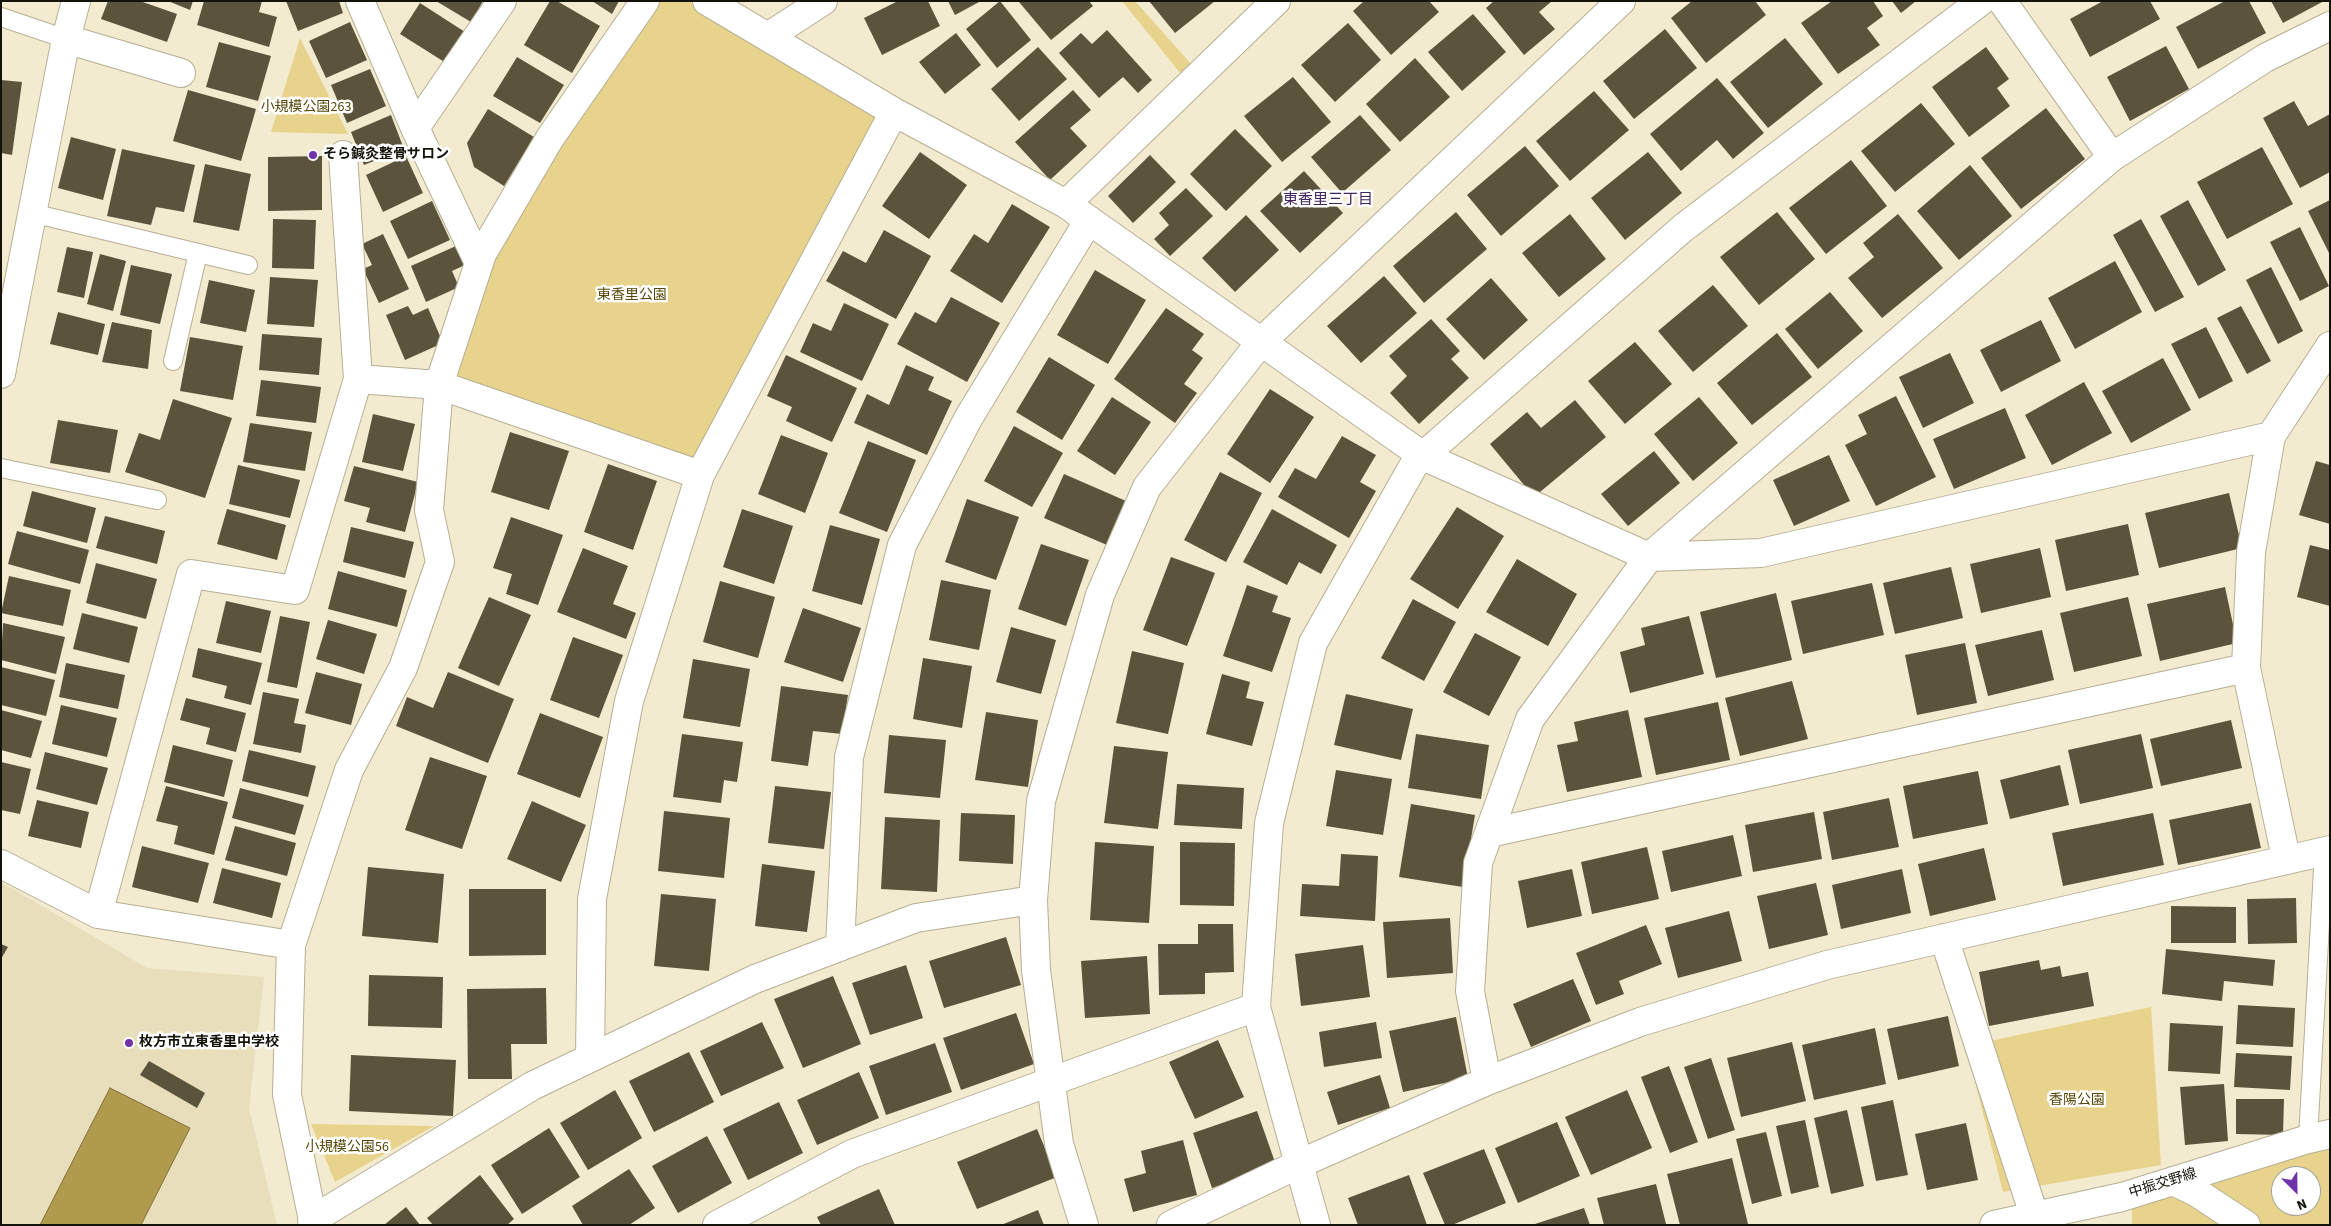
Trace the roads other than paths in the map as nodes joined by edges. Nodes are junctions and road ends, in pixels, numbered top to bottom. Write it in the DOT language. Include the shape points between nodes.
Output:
graph roads {
  1 [pos="76,1"];
  2 [pos="360,1"];
  3 [pos="502,1"];
  4 [pos="645,1"];
  5 [pos="707,1"];
  6 [pos="823,1"];
  7 [pos="1276,1"];
  8 [pos="1621,1"];
  9 [pos="1981,1"];
  10 [pos="2002,1"];
  11 [pos="1,17"];
  12 [pos="2330,26"];
  13 [pos="769,36"];
  14 [pos="66,39"];
  15 [pos="181,73"];
  16 [pos="894,112"];
  17 [pos="415,128"];
  18 [pos="343,155"];
  19 [pos="2112,157"];
  20 [pos="1066,204"];
  21 [pos="32,214"];
  22 [pos="1089,220"];
  23 [pos="198,253"];
  24 [pos="479,263"];
  25 [pos="248,265"];
  26 [pos="7,314"];
  27 [pos="1260,343"];
  28 [pos="2330,346"];
  29 [pos="173,361"];
  30 [pos="1,374"];
  31 [pos="358,379"];
  32 [pos="439,386"];
  33 [pos="2270,436"];
  34 [pos="1423,456"];
  35 [pos="1,468"];
  36 [pos="700,475"];
  37 [pos="157,500"];
  38 [pos="1650,557"];
  39 [pos="2246,668"];
  40 [pos="1489,833"];
  41 [pos="2327,850"];
  42 [pos="2286,858"];
  43 [pos="1,864"];
  44 [pos="1034,900"];
  45 [pos="98,914"];
  46 [pos="1944,938"];
  47 [pos="291,945"];
  48 [pos="840,947"];
  49 [pos="1256,1007"];
  50 [pos="590,1058"];
  51 [pos="1052,1081"];
  52 [pos="1487,1082"];
  53 [pos="2319,1136"];
  54 [pos="1299,1164"];
  55 [pos="2173,1181"];
  56 [pos="2035,1218"];
  57 [pos="313,1222"];
  58 [pos="717,1225"];
  59 [pos="1084,1225"];
  60 [pos="1171,1225"];
  61 [pos="1316,1225"];
  62 [pos="1994,1225"];
  63 [pos="2246,1225"];
  1 -- 14 [label="street"];
  2 -- 17 [label="street"];
  3 -- 17 [label="street"];
  4 -- 24 [label="street" via="550,138"];
  5 -- 13 [label="street"];
  6 -- 13 [label="street"];
  7 -- 20 [label="street"];
  8 -- 27 [label="street"];
  9 -- 34 [label="street" via="1683,228"];
  10 -- 19 [label="street"];
  11 -- 14 [label="lane"];
  12 -- 19 [label="street" via="2265,58"];
  13 -- 16 [label="street"];
  14 -- 15 [label="street"];
  14 -- 21 [label="street"];
  16 -- 20 [label="street"];
  16 -- 36 [label="street"];
  17 -- 24 [label="street"];
  18 -- 31 [label="street"];
  19 -- 38 [label="street"];
  20 -- 22 [label="street"];
  21 -- 23 [label="lane"];
  21 -- 26 [label="street"];
  22 -- 27 [label="street"];
  22 -- 48 [label="street" via="969,417 902,545 850,756"];
  23 -- 25 [label="lane"];
  23 -- 29 [label="lane"];
  24 -- 32 [label="street"];
  26 -- 30 [label="street"];
  27 -- 34 [label="street"];
  27 -- 44 [label="street" via="1148,487 1100,595 1041,801"];
  28 -- 33 [label="street"];
  31 -- 32 [label="street"];
  31 -- 45 [label="street" via="295,590 191,574"];
  32 -- 36 [label="street"];
  32 -- 47 [label="street" via="428,510 440,562 403,668 349,770"];
  33 -- 38 [label="street" via="1761,553"];
  33 -- 39 [label="street" via="2251,552"];
  34 -- 38 [label="street"];
  34 -- 49 [label="street" via="1415,463 1313,643 1269,824"];
  35 -- 37 [label="lane"];
  36 -- 50 [label="street" via="629,701 592,899"];
  38 -- 40 [label="street" via="1530,719"];
  39 -- 40 [label="street"];
  39 -- 42 [label="street"];
  40 -- 52 [label="street" via="1478,863 1470,991"];
  41 -- 42 [label="street"];
  41 -- 53 [label="lane"];
  42 -- 46 [label="street"];
  43 -- 45 [label="street"];
  44 -- 48 [label="street" via="916,918"];
  44 -- 51 [label="street" via="1036,970"];
  45 -- 47 [label="street"];
  46 -- 52 [label="street" via="1827,965 1640,1022"];
  46 -- 56 [label="street"];
  47 -- 57 [label="street" via="287,1095"];
  48 -- 50 [label="street" via="755,979"];
  49 -- 51 [label="street"];
  49 -- 54 [label="street"];
  50 -- 57 [label="street" via="532,1086"];
  51 -- 58 [label="street" via="852,1154"];
  51 -- 59 [label="street" via="1059,1144"];
  52 -- 54 [label="street"];
  53 -- 55 [label="street, 中振交野線"];
  54 -- 60 [label="street"];
  54 -- 61 [label="street"];
  55 -- 56 [label="street, 中振交野線"];
  55 -- 63 [label="street"];
  56 -- 62 [label="street, 中振交野線"];
}
